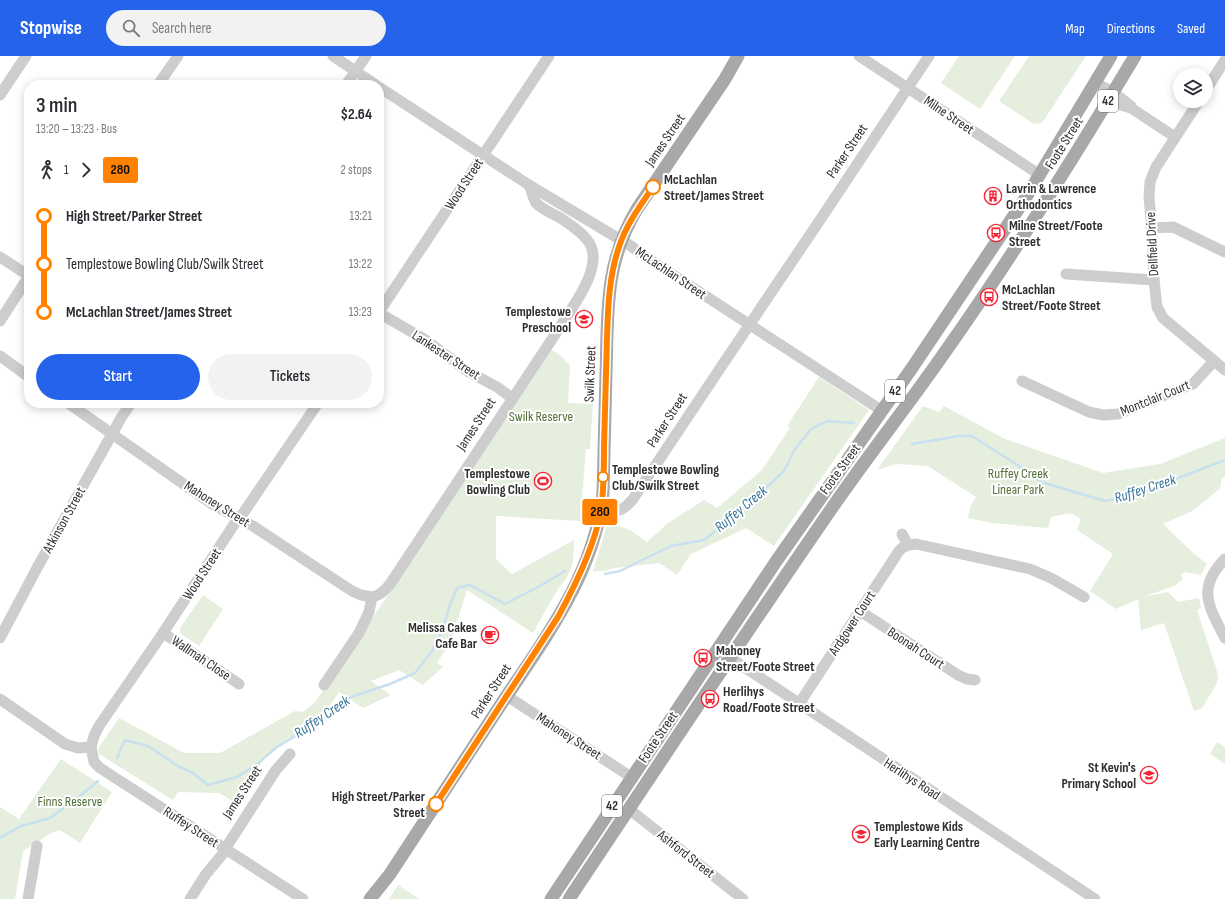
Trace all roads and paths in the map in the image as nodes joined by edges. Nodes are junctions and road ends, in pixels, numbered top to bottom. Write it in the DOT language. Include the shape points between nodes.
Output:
graph roads {
  1 [pos="26,56"];
  2 [pos="178,56"];
  3 [pos="333,56"];
  4 [pos="366,56"];
  5 [pos="549,56"];
  6 [pos="738,56"];
  7 [pos="742,56"];
  8 [pos="859,56"];
  9 [pos="929,56"];
  10 [pos="1111,56"];
  11 [pos="1135,56"];
  12 [pos="1225,60"];
  13 [pos="356,71"];
  14 [pos="725,79"];
  15 [pos="1213,79"];
  16 [pos="161,80"];
  17 [pos="350,80"];
  18 [pos="369,80"];
  19 [pos="1095,83"];
  20 [pos="908,88"];
  21 [pos="384,90"];
  22 [pos="1113,92"];
  23 [pos="0,95"];
  24 [pos="1106,104"];
  25 [pos="1132,108"];
  26 [pos="1194,108"];
  27 [pos="1175,137"];
  28 [pos="483,156"];
  29 [pos="1040,175"];
  30 [pos="1057,184"];
  31 [pos="529,186"];
  32 [pos="1152,228"];
  33 [pos="621,240"];
  34 [pos="1225,252"];
  35 [pos="0,257"];
  36 [pos="24,273"];
  37 [pos="1066,274"];
  38 [pos="1154,280"];
  39 [pos="24,284"];
  40 [pos="384,304"];
  41 [pos="384,315"];
  42 [pos="0,321"];
  43 [pos="749,325"];
  44 [pos="0,356"];
  45 [pos="1214,361"];
  46 [pos="1225,370"];
  47 [pos="24,374"];
  48 [pos="1022,381"];
  49 [pos="512,398"];
  50 [pos="75,408"];
  51 [pos="128,408"];
  52 [pos="315,408"];
  53 [pos="881,410"];
  54 [pos="895,420"];
  55 [pos="113,434"];
  56 [pos="601,510"];
  57 [pos="238,519"];
  58 [pos="902,534"];
  59 [pos="908,545"];
  60 [pos="1225,559"];
  61 [pos="372,597"];
  62 [pos="1084,597"];
  63 [pos="860,611"];
  64 [pos="163,633"];
  65 [pos="0,638"];
  66 [pos="1225,638"];
  67 [pos="717,649"];
  68 [pos="730,658"];
  69 [pos="975,680"];
  70 [pos="239,684"];
  71 [pos="324,685"];
  72 [pos="507,696"];
  73 [pos="0,700"];
  74 [pos="799,704"];
  75 [pos="91,747"];
  76 [pos="290,754"];
  77 [pos="631,777"];
  78 [pos="629,809"];
  79 [pos="37,846"];
  80 [pos="223,848"];
  81 [pos="390,874"];
  82 [pos="28,899"];
  83 [pos="190,899"];
  84 [pos="302,899"];
  85 [pos="370,899"];
  86 [pos="378,899"];
  87 [pos="551,899"];
  88 [pos="569,899"];
  89 [pos="743,899"];
  90 [pos="1095,899"];
  1 -- 23 [label="street"];
  2 -- 16 [label="street"];
  3 -- 13 [label="street"];
  4 -- 13 [label="street"];
  5 -- 28 [label="street, Wood Street"];
  6 -- 14 [label="main road, James Street"];
  7 -- 14 [label="main road, James Street"];
  8 -- 20 [label="street, Milne Street"];
  9 -- 20 [label="street, Parker Street"];
  10 -- 19 [label="main road, Foote Street / 42"];
  11 -- 22 [label="main road, Foote Street / 42"];
  12 -- 15 [label="street"];
  13 -- 17 [label="street"];
  13 -- 18 [label="street"];
  14 -- 33 [label="main road, James Street" via="637,209"];
  19 -- 22 [label="street"];
  19 -- 29 [label="main road, Foote Street / 42"];
  20 -- 29 [label="street, Milne Street"];
  20 -- 43 [label="street, Parker Street"];
  21 -- 28 [label="street, McLachlan Street"];
  22 -- 24 [label="main road, Foote Street / 42"];
  22 -- 25 [label="street"];
  24 -- 25 [label="street"];
  24 -- 30 [label="main road, Foote Street / 42"];
  25 -- 27 [label="street"];
  26 -- 27 [label="street, Dellfield Drive"];
  27 -- 32 [label="street, Dellfield Drive" via="1156,167 1150,182"];
  28 -- 31 [label="street, McLachlan Street"];
  28 -- 40 [label="street, Wood Street"];
  29 -- 30 [label="main road"];
  29 -- 53 [label="main road, Foote Street / 42" via="972,280"];
  30 -- 54 [label="main road, Foote Street / 42" via="944,353"];
  31 -- 33 [label="street, McLachlan Street"];
  31 -- 49 [label="street, James Street" via="538,204 565,221 588,241 593,263 584,288"];
  32 -- 34 [label="street" via="1173,227"];
  32 -- 38 [label="street, Dellfield Drive"];
  33 -- 43 [label="street, McLachlan Street"];
  33 -- 56 [label="main road, Swilk Street" via="612,270 609,303"];
  35 -- 36 [label="street"];
  37 -- 38 [label="street"];
  38 -- 45 [label="street, Dellfield Drive" via="1157,307 1163,318"];
  39 -- 42 [label="street"];
  41 -- 49 [label="street, Lankester Street"];
  43 -- 53 [label="street, McLachlan Street"];
  43 -- 56 [label="street, Parker Street" via="633,499 625,508 613,512"];
  44 -- 47 [label="street"];
  45 -- 46 [label="street, Dellfield Drive"];
  45 -- 48 [label="street, Montclair Court" via="1193,384 1118,414 1103,416"];
  49 -- 61 [label="street, James Street" via="389,585"];
  50 -- 55 [label="street, Mahoney Street"];
  51 -- 55 [label="street, Atkinson Street"];
  52 -- 57 [label="street, Wood Street"];
  53 -- 54 [label="main road"];
  53 -- 67 [label="main road, Foote Street / 42"];
  54 -- 68 [label="main road, Foote Street / 42"];
  55 -- 57 [label="street, Mahoney Street" via="212,504"];
  55 -- 65 [label="street, Atkinson Street"];
  56 -- 72 [label="main road, Parker Street" via="576,585"];
  57 -- 61 [label="street, Mahoney Street" via="352,590"];
  57 -- 64 [label="street, Wood Street"];
  58 -- 59 [label="street"];
  59 -- 62 [label="street" via="916,544 1019,565 1041,573"];
  59 -- 63 [label="street, Ardgower Court" via="899,551"];
  60 -- 66 [label="street" via="1212,575 1207,588 1212,613"];
  61 -- 71 [label="street" via="369,612 359,633"];
  63 -- 69 [label="street, Boonah Court" via="958,675"];
  63 -- 74 [label="street, Ardgower Court"];
  64 -- 70 [label="street, Wallmah Close"];
  64 -- 75 [label="street, Wood Street" via="107,712"];
  67 -- 68 [label="street, Herlihys Road"];
  67 -- 77 [label="main road, Foote Street / 42"];
  68 -- 74 [label="street, Herlihys Road"];
  68 -- 78 [label="main road, Foote Street / 42"];
  72 -- 77 [label="street, Mahoney Street"];
  72 -- 81 [label="main road, Parker Street"];
  73 -- 75 [label="street" via="65,744 78,748"];
  74 -- 90 [label="street, Herlihys Road"];
  75 -- 80 [label="street, Ruffey Street" via="94,762 100,768"];
  76 -- 80 [label="street, James Street" via="276,770 227,846"];
  77 -- 87 [label="main road, Foote Street / 42"];
  78 -- 88 [label="main road, Foote Street / 42"];
  78 -- 89 [label="street, Ashford Street"];
  79 -- 82 [label="street"];
  80 -- 83 [label="street, James Street"];
  80 -- 84 [label="street, Ruffey Street"];
  81 -- 85 [label="main road, Parker Street"];
  81 -- 86 [label="main road, Parker Street"];
}
